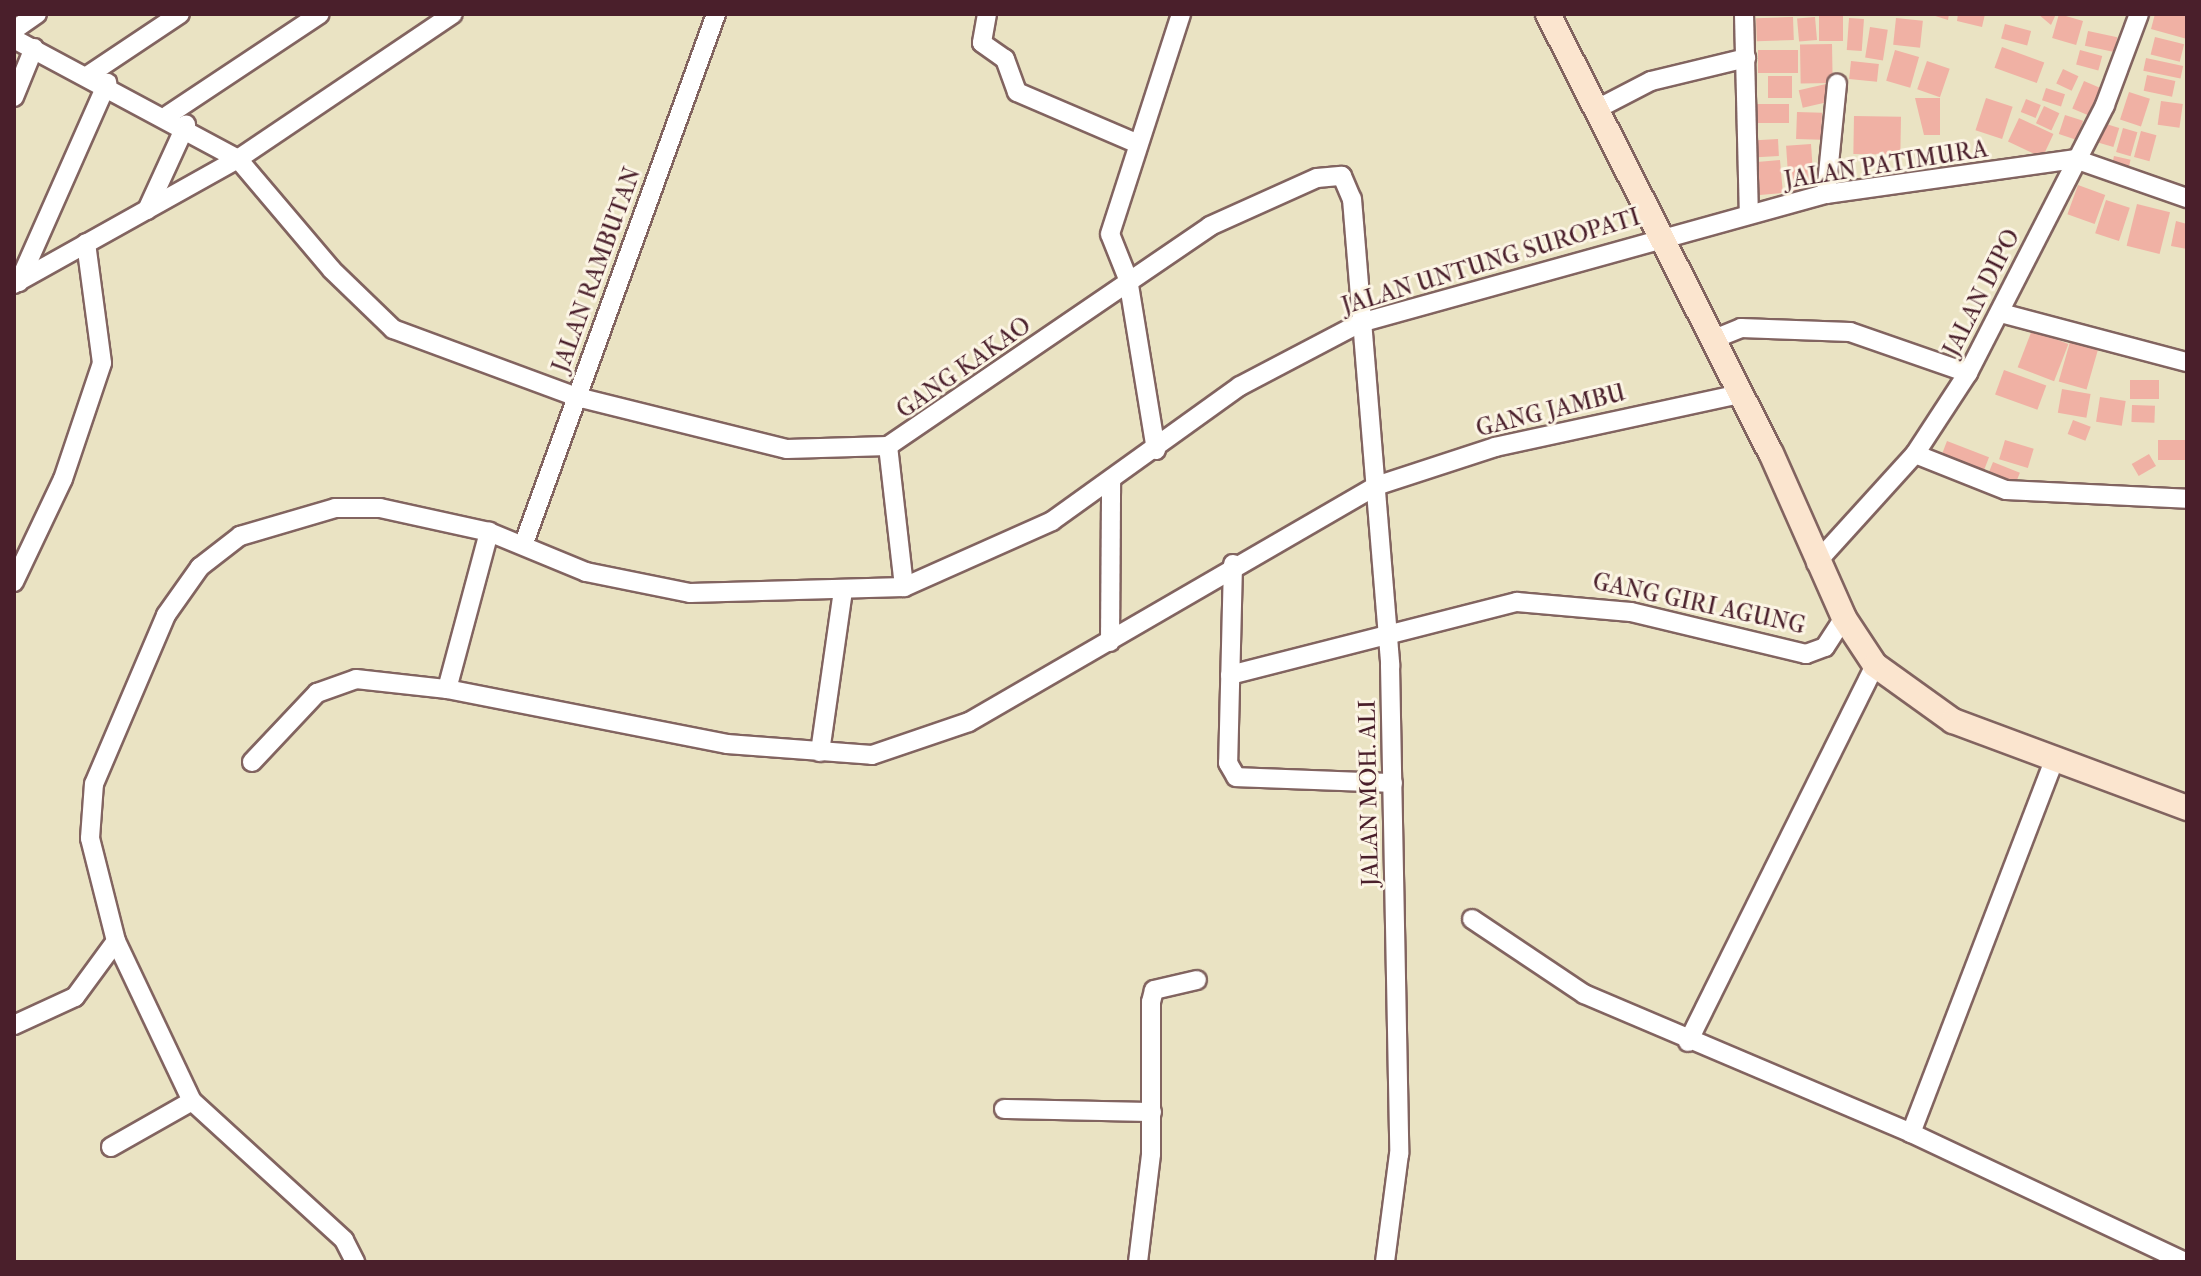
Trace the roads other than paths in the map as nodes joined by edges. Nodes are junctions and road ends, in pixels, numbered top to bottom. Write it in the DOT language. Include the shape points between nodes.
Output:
graph roads {
  1 [pos="37,14"];
  2 [pos="180,14"];
  3 [pos="320,14"];
  4 [pos="453,14"];
  5 [pos="716,14"];
  6 [pos="987,14"];
  7 [pos="1548,14"];
  8 [pos="1744,14"];
  9 [pos="2139,14"];
  10 [pos="1174,16"];
  11 [pos="14,30"];
  12 [pos="14,39"];
  13 [pos="34,48"];
  14 [pos="1746,58"];
  15 [pos="98,78"];
  16 [pos="1837,84"];
  17 [pos="14,97"];
  18 [pos="1595,110"];
  19 [pos="168,115"];
  20 [pos="186,125"];
  21 [pos="1136,143"];
  22 [pos="238,159"];
  23 [pos="2075,159"];
  24 [pos="1826,194"];
  25 [pos="2187,198"];
  26 [pos="147,210"];
  27 [pos="1749,214"];
  28 [pos="1659,237"];
  29 [pos="86,243"];
  30 [pos="1128,279"];
  31 [pos="16,283"];
  32 [pos="2001,313"];
  33 [pos="1360,323"];
  34 [pos="1714,339"];
  35 [pos="2187,362"];
  36 [pos="1968,373"];
  37 [pos="1740,394"];
  38 [pos="577,397"];
  39 [pos="888,446"];
  40 [pos="1156,450"];
  41 [pos="1915,454"];
  42 [pos="1111,482"];
  43 [pos="1376,486"];
  44 [pos="2187,499"];
  45 [pos="489,532"];
  46 [pos="524,543"];
  47 [pos="1816,563"];
  48 [pos="1233,564"];
  49 [pos="14,582"];
  50 [pos="904,587"];
  51 [pos="843,590"];
  52 [pos="1844,618"];
  53 [pos="1387,634"];
  54 [pos="1110,642"];
  55 [pos="1875,665"];
  56 [pos="1230,675"];
  57 [pos="447,689"];
  58 [pos="820,752"];
  59 [pos="252,762"];
  60 [pos="2053,763"];
  61 [pos="1393,783"];
  62 [pos="2186,803"];
  63 [pos="1472,919"];
  64 [pos="116,941"];
  65 [pos="1197,980"];
  66 [pos="14,1025"];
  67 [pos="1688,1042"];
  68 [pos="192,1101"];
  69 [pos="1004,1109"];
  70 [pos="1152,1112"];
  71 [pos="1911,1133"];
  72 [pos="111,1147"];
  73 [pos="355,1262"];
  74 [pos="1138,1262"];
  75 [pos="1385,1262"];
  76 [pos="2185,1262"];
  1 -- 11 [label="street"];
  2 -- 15 [label="street"];
  3 -- 19 [label="street"];
  4 -- 22 [label="street"];
  5 -- 38 [label="street, JALAN RAMBUTAN"];
  6 -- 21 [label="street" via="982,43 1005,59 1017,92"];
  7 -- 18 [label="street"];
  8 -- 14 [label="street"];
  9 -- 23 [label="street, JALAN DIPO"];
  10 -- 21 [label="street"];
  12 -- 13 [label="street, GANG KAKAO"];
  13 -- 15 [label="street, GANG KAKAO"];
  13 -- 17 [label="street"];
  14 -- 18 [label="street" via="1651,81"];
  14 -- 27 [label="street"];
  15 -- 19 [label="street, GANG KAKAO"];
  15 -- 31 [label="street"];
  16 -- 24 [label="street"];
  18 -- 28 [label="street"];
  19 -- 20 [label="street, GANG KAKAO"];
  20 -- 22 [label="street, GANG KAKAO"];
  20 -- 26 [label="street"];
  21 -- 30 [label="street" via="1110,234"];
  22 -- 26 [label="street"];
  22 -- 38 [label="street, GANG KAKAO" via="332,270 393,329"];
  23 -- 24 [label="street, JALAN PATIMURA"];
  23 -- 25 [label="street"];
  23 -- 32 [label="street, JALAN DIPO"];
  24 -- 27 [label="street, JALAN PATIMURA"];
  26 -- 29 [label="street"];
  27 -- 28 [label="street, JALAN PATIMURA"];
  28 -- 33 [label="street, JALAN UNTUNG SUROPATI"];
  28 -- 34 [label="street"];
  29 -- 31 [label="street"];
  29 -- 49 [label="street" via="103,327 102,363 63,479"];
  30 -- 33 [label="street, GANG KAKAO" via="1210,226 1317,178 1342,176 1352,199"];
  30 -- 39 [label="street, GANG KAKAO" via="988,384"];
  30 -- 40 [label="street"];
  32 -- 35 [label="street"];
  32 -- 36 [label="street, JALAN DIPO"];
  33 -- 40 [label="street, JALAN UNTUNG SUROPATI" via="1251,379"];
  33 -- 43 [label="street, JALAN MOH. ALI"];
  34 -- 36 [label="street" via="1741,328 1850,332"];
  34 -- 37 [label="street"];
  36 -- 41 [label="street, JALAN DIPO"];
  37 -- 43 [label="street, GANG JAMBU" via="1495,447"];
  37 -- 47 [label="street"];
  38 -- 39 [label="street, GANG KAKAO" via="787,449"];
  38 -- 46 [label="street, JALAN RAMBUTAN"];
  39 -- 50 [label="street"];
  40 -- 42 [label="street, JALAN UNTUNG SUROPATI"];
  41 -- 44 [label="street" via="2006,490"];
  41 -- 47 [label="street, JALAN DIPO"];
  42 -- 50 [label="street, JALAN UNTUNG SUROPATI" via="1052,521"];
  42 -- 54 [label="street"];
  43 -- 48 [label="street, GANG JAMBU"];
  43 -- 53 [label="street, JALAN MOH. ALI"];
  45 -- 46 [label="street, JALAN UNTUNG SUROPATI"];
  45 -- 57 [label="street"];
  45 -- 64 [label="street, JALAN UNTUNG SUROPATI" via="380,508 335,508 240,536 200,567 150,648 94,784 90,838"];
  46 -- 51 [label="street, JALAN UNTUNG SUROPATI" via="586,572 690,593"];
  47 -- 52 [label="street"];
  48 -- 54 [label="street, GANG JAMBU"];
  48 -- 56 [label="street"];
  50 -- 51 [label="street, JALAN UNTUNG SUROPATI"];
  51 -- 58 [label="street"];
  52 -- 53 [label="street, GANG GIRI AGUNG" via="1825,647 1806,654 1573,602 1517,602"];
  52 -- 55 [label="street"];
  53 -- 56 [label="street, GANG GIRI AGUNG"];
  53 -- 61 [label="street, JALAN MOH. ALI"];
  54 -- 58 [label="street, GANG JAMBU" via="916,744 872,755"];
  55 -- 60 [label="street" via="1953,721"];
  55 -- 67 [label="street"];
  56 -- 61 [label="street" via="1228,763 1236,777"];
  57 -- 58 [label="street, GANG JAMBU" via="713,742"];
  57 -- 59 [label="street, GANG JAMBU" via="356,679 334,685 317,693"];
  60 -- 62 [label="street"];
  60 -- 71 [label="street"];
  61 -- 75 [label="street, JALAN MOH. ALI" via="1399,1154"];
  63 -- 67 [label="street" via="1545,974"];
  64 -- 66 [label="street" via="75,997"];
  64 -- 68 [label="street, JALAN UNTUNG SUROPATI"];
  65 -- 70 [label="street" via="1154,990"];
  67 -- 71 [label="street"];
  68 -- 72 [label="street"];
  68 -- 73 [label="street" via="344,1240"];
  69 -- 70 [label="street"];
  70 -- 74 [label="street"];
  71 -- 76 [label="street"];
}
